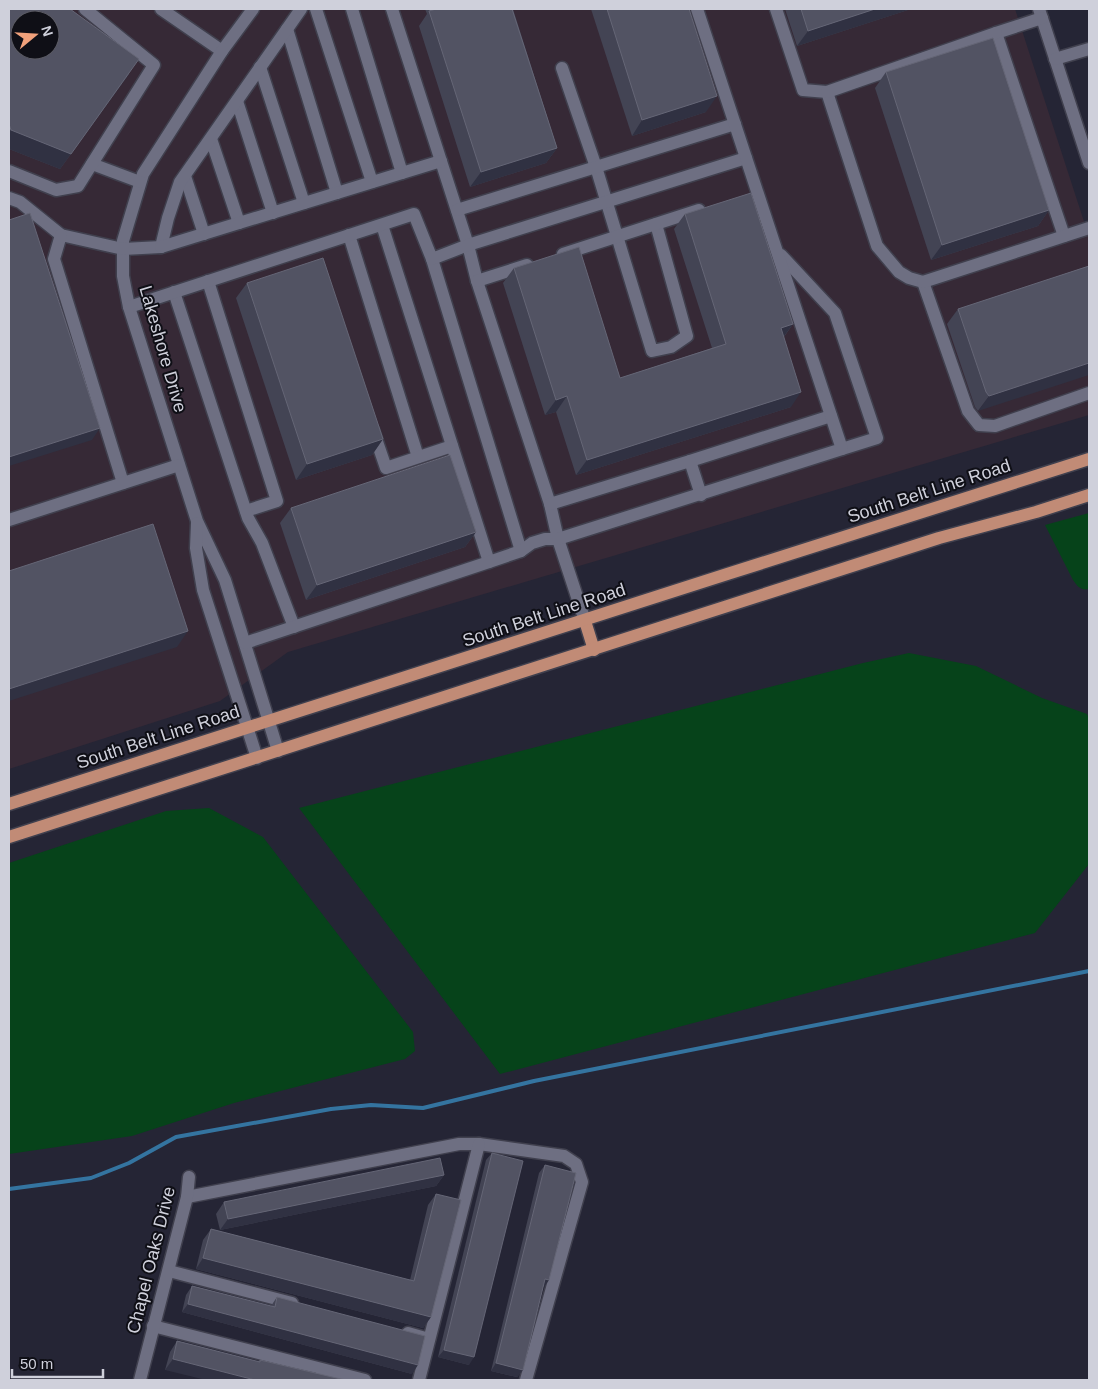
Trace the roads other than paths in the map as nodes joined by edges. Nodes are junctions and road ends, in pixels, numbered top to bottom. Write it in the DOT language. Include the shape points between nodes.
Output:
graph roads {
  1 [pos="86,9"];
  2 [pos="161,9"];
  3 [pos="253,9"];
  4 [pos="301,9"];
  5 [pos="316,9"];
  6 [pos="352,9"];
  7 [pos="392,9"];
  8 [pos="697,9"];
  9 [pos="776,9"];
  10 [pos="1040,13"];
  11 [pos="287,29"];
  12 [pos="996,33"];
  13 [pos="1089,49"];
  14 [pos="222,51"];
  15 [pos="1055,59"];
  16 [pos="260,67"];
  17 [pos="562,68"];
  18 [pos="828,92"];
  19 [pos="237,101"];
  20 [pos="735,124"];
  21 [pos="210,139"];
  22 [pos="1087,146"];
  23 [pos="746,158"];
  24 [pos="441,161"];
  25 [pos="1089,163"];
  26 [pos="92,164"];
  27 [pos="596,167"];
  28 [pos="9,170"];
  29 [pos="402,173"];
  30 [pos="185,176"];
  31 [pos="140,182"];
  32 [pos="372,182"];
  33 [pos="337,193"];
  34 [pos="9,198"];
  35 [pos="606,202"];
  36 [pos="304,203"];
  37 [pos="711,206"];
  38 [pos="457,210"];
  39 [pos="273,213"];
  40 [pos="239,223"];
  41 [pos="656,224"];
  42 [pos="382,225"];
  43 [pos="1089,228"];
  44 [pos="204,234"];
  45 [pos="61,236"];
  46 [pos="349,236"];
  47 [pos="1064,236"];
  48 [pos="617,237"];
  49 [pos="468,245"];
  50 [pos="161,247"];
  51 [pos="123,249"];
  52 [pos="777,251"];
  53 [pos="432,259"];
  54 [pos="208,281"];
  55 [pos="478,281"];
  56 [pos="923,282"];
  57 [pos="174,292"];
  58 [pos="129,307"];
  59 [pos="1089,393"];
  60 [pos="831,416"];
  61 [pos="371,422"];
  62 [pos="452,446"];
  63 [pos="842,449"];
  64 [pos="418,457"];
  65 [pos="1089,459"];
  66 [pos="690,461"];
  67 [pos="179,465"];
  68 [pos="123,483"];
  69 [pos="701,495"];
  70 [pos="1089,495"];
  71 [pos="550,504"];
  72 [pos="246,511"];
  73 [pos="9,520"];
  74 [pos="197,521"];
  75 [pos="558,539"];
  76 [pos="521,550"];
  77 [pos="489,562"];
  78 [pos="585,620"];
  79 [pos="294,627"];
  80 [pos="245,643"];
  81 [pos="594,650"];
  82 [pos="269,720"];
  83 [pos="247,726"];
  84 [pos="278,751"];
  85 [pos="257,758"];
  86 [pos="9,804"];
  87 [pos="9,836"];
  88 [pos="478,1144"];
  89 [pos="189,1177"];
  90 [pos="187,1197"];
  91 [pos="169,1271"];
  92 [pos="304,1306"];
  93 [pos="154,1326"];
  94 [pos="400,1331"];
  95 [pos="429,1339"];
  96 [pos="141,1380"];
  97 [pos="365,1380"];
  98 [pos="419,1380"];
  99 [pos="526,1380"];
  1 -- 26 [label="street" via="154,65"];
  2 -- 14 [label="street"];
  3 -- 14 [label="street, Lakeshore Drive"];
  4 -- 11 [label="street"];
  5 -- 32 [label="street"];
  6 -- 29 [label="street"];
  7 -- 24 [label="street"];
  8 -- 20 [label="street"];
  9 -- 18 [label="street" via="803,90"];
  10 -- 12 [label="street"];
  10 -- 15 [label="street"];
  11 -- 16 [label="street"];
  11 -- 33 [label="street"];
  12 -- 18 [label="street"];
  12 -- 47 [label="street"];
  13 -- 15 [label="street"];
  14 -- 31 [label="street, Lakeshore Drive"];
  15 -- 22 [label="street"];
  16 -- 19 [label="street"];
  16 -- 36 [label="street"];
  17 -- 27 [label="street"];
  18 -- 56 [label="street" via="878,246 899,272"];
  19 -- 21 [label="street"];
  19 -- 39 [label="street"];
  20 -- 23 [label="street"];
  20 -- 27 [label="street"];
  21 -- 30 [label="street"];
  21 -- 40 [label="street"];
  22 -- 25 [label="street"];
  23 -- 35 [label="street"];
  23 -- 52 [label="street" via="752,193"];
  24 -- 29 [label="street"];
  24 -- 38 [label="street"];
  26 -- 28 [label="street" via="78,186 56,190"];
  26 -- 31 [label="street"];
  27 -- 35 [label="street"];
  27 -- 38 [label="street"];
  29 -- 32 [label="street"];
  30 -- 44 [label="street"];
  30 -- 50 [label="street" via="180,182"];
  31 -- 51 [label="street, Lakeshore Drive"];
  32 -- 33 [label="street"];
  33 -- 36 [label="street"];
  34 -- 45 [label="street" via="20,202"];
  35 -- 48 [label="street"];
  35 -- 49 [label="street"];
  36 -- 39 [label="street"];
  37 -- 41 [label="street"];
  38 -- 49 [label="street"];
  39 -- 40 [label="street"];
  40 -- 44 [label="street"];
  41 -- 48 [label="street"];
  41 -- 48 [label="street" via="687,336 671,347 652,350"];
  42 -- 46 [label="street"];
  42 -- 53 [label="street" via="414,214"];
  42 -- 62 [label="street"];
  43 -- 47 [label="street"];
  44 -- 50 [label="street"];
  45 -- 51 [label="street"];
  45 -- 68 [label="street" via="54,259"];
  46 -- 54 [label="street" via="316,251"];
  46 -- 64 [label="street"];
  47 -- 56 [label="street"];
  48 -- 55 [label="street"];
  49 -- 53 [label="street"];
  49 -- 55 [label="street"];
  50 -- 51 [label="street"];
  51 -- 58 [label="street, Lakeshore Drive" via="123,276"];
  52 -- 60 [label="street"];
  52 -- 63 [label="street" via="835,313 877,438"];
  53 -- 76 [label="street"];
  54 -- 57 [label="street"];
  54 -- 72 [label="street" via="277,500"];
  55 -- 71 [label="street"];
  56 -- 59 [label="street" via="968,410 979,424 995,426"];
  57 -- 58 [label="street"];
  57 -- 72 [label="street"];
  58 -- 67 [label="street, Lakeshore Drive"];
  60 -- 63 [label="street"];
  60 -- 66 [label="street"];
  61 -- 64 [label="street" via="386,468"];
  62 -- 64 [label="street"];
  62 -- 77 [label="street"];
  63 -- 69 [label="street"];
  65 -- 78 [label="main road, South Belt Line Road"];
  66 -- 69 [label="street"];
  66 -- 71 [label="street"];
  67 -- 68 [label="street"];
  67 -- 74 [label="street, Lakeshore Drive"];
  68 -- 73 [label="street"];
  69 -- 75 [label="street"];
  70 -- 81 [label="main road" via="939,538"];
  71 -- 75 [label="street"];
  72 -- 79 [label="street" via="275,574"];
  74 -- 80 [label="street, Lakeshore Drive" via="225,580"];
  74 -- 83 [label="street, Lakeshore Drive" via="196,548 203,590"];
  75 -- 76 [label="street" via="545,539"];
  75 -- 78 [label="street"];
  76 -- 77 [label="street"];
  77 -- 79 [label="street"];
  78 -- 81 [label="main road"];
  78 -- 82 [label="main road, South Belt Line Road"];
  79 -- 80 [label="street"];
  80 -- 82 [label="street, Lakeshore Drive"];
  81 -- 84 [label="main road"];
  82 -- 83 [label="main road, South Belt Line Road"];
  82 -- 84 [label="street, Lakeshore Drive"];
  83 -- 85 [label="street, Lakeshore Drive"];
  83 -- 86 [label="main road, South Belt Line Road"];
  84 -- 85 [label="main road"];
  85 -- 87 [label="main road"];
  88 -- 90 [label="street" via="459,1144"];
  88 -- 95 [label="street"];
  88 -- 99 [label="street" via="564,1156 576,1164 582,1182"];
  89 -- 90 [label="street, Chapel Oaks Drive"];
  90 -- 91 [label="street, Chapel Oaks Drive"];
  91 -- 92 [label="street"];
  91 -- 93 [label="street, Chapel Oaks Drive"];
  93 -- 96 [label="street, Chapel Oaks Drive"];
  93 -- 97 [label="street"];
  94 -- 95 [label="street"];
  95 -- 98 [label="street"];
}
